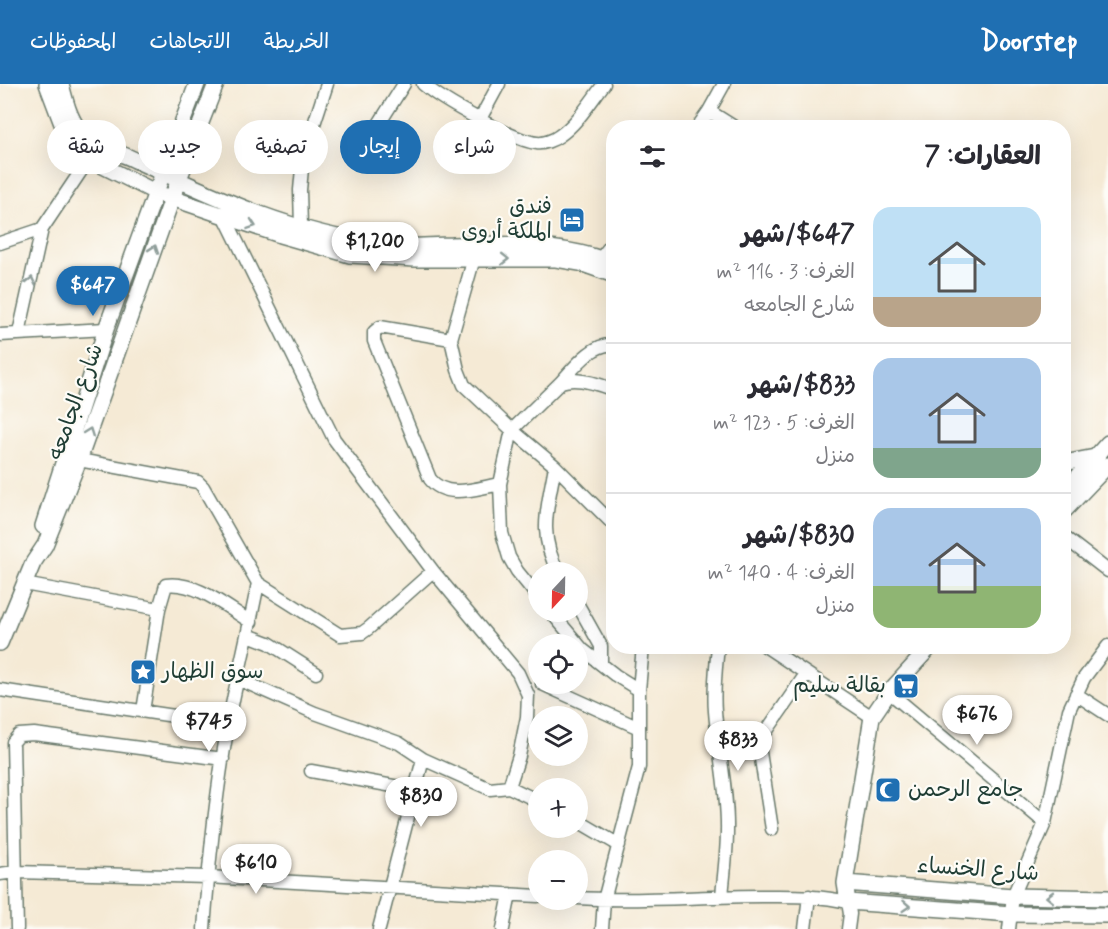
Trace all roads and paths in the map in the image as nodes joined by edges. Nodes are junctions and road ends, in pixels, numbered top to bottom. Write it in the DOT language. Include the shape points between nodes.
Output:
graph roads {
  1 [pos="47,84"];
  2 [pos="61,84"];
  3 [pos="197,84"];
  4 [pos="216,84"];
  5 [pos="327,84"];
  6 [pos="404,84"];
  7 [pos="423,84"];
  8 [pos="499,84"];
  9 [pos="604,84"];
  10 [pos="724,84"];
  11 [pos="715,90"];
  12 [pos="709,111"];
  13 [pos="480,119"];
  14 [pos="61,120"];
  15 [pos="183,120"];
  16 [pos="381,120"];
  17 [pos="703,120"];
  18 [pos="723,120"];
  19 [pos="138,162"];
  20 [pos="79,174"];
  21 [pos="118,174"];
  22 [pos="163,174"];
  23 [pos="166,174"];
  24 [pos="179,179"];
  25 [pos="157,194"];
  26 [pos="214,196"];
  27 [pos="172,198"];
  28 [pos="225,216"];
  29 [pos="301,227"];
  30 [pos="42,229"];
  31 [pos="0,243"];
  32 [pos="476,251"];
  33 [pos="606,261"];
  34 [pos="606,272"];
  35 [pos="106,329"];
  36 [pos="19,333"];
  37 [pos="0,335"];
  38 [pos="451,339"];
  39 [pos="606,345"];
  40 [pos="561,382"];
  41 [pos="606,387"];
  42 [pos="512,430"];
  43 [pos="1108,443"];
  44 [pos="79,460"];
  45 [pos="1102,461"];
  46 [pos="1071,463"];
  47 [pos="555,466"];
  48 [pos="500,484"];
  49 [pos="1071,495"];
  50 [pos="606,517"];
  51 [pos="1071,542"];
  52 [pos="553,562"];
  53 [pos="33,563"];
  54 [pos="433,570"];
  55 [pos="1108,571"];
  56 [pos="258,583"];
  57 [pos="24,584"];
  58 [pos="528,585"];
  59 [pos="159,609"];
  60 [pos="251,622"];
  61 [pos="559,622"];
  62 [pos="588,622"];
  63 [pos="248,635"];
  64 [pos="0,643"];
  65 [pos="1108,646"];
  66 [pos="642,654"];
  67 [pos="717,654"];
  68 [pos="777,654"];
  69 [pos="924,654"];
  70 [pos="601,664"];
  71 [pos="316,673"];
  72 [pos="518,674"];
  73 [pos="806,674"];
  74 [pos="528,678"];
  75 [pos="238,680"];
  76 [pos="0,690"];
  77 [pos="639,690"];
  78 [pos="889,692"];
  79 [pos="564,694"];
  80 [pos="1076,694"];
  81 [pos="143,711"];
  82 [pos="1108,715"];
  83 [pos="872,717"];
  84 [pos="228,724"];
  85 [pos="639,728"];
  86 [pos="223,759"];
  87 [pos="423,759"];
  88 [pos="310,771"];
  89 [pos="509,787"];
  90 [pos="415,790"];
  91 [pos="528,796"];
  92 [pos="1045,823"];
  93 [pos="588,827"];
  94 [pos="772,829"];
  95 [pos="619,845"];
  96 [pos="15,872"];
  97 [pos="0,874"];
  98 [pos="208,877"];
  99 [pos="845,883"];
  100 [pos="390,888"];
  101 [pos="510,894"];
  102 [pos="528,895"];
  103 [pos="722,896"];
  104 [pos="815,896"];
  105 [pos="1013,896"];
  106 [pos="1108,898"];
  107 [pos="588,899"];
  108 [pos="604,900"];
  109 [pos="848,902"];
  110 [pos="1108,915"];
  111 [pos="1010,922"];
  112 [pos="17,929"];
  113 [pos="204,929"];
  114 [pos="379,929"];
  115 [pos="503,929"];
  116 [pos="603,929"];
  117 [pos="805,929"];
  118 [pos="848,929"];
  1 -- 14 [label="street"];
  2 -- 19 [label="street" via="69,113 80,131 99,145"];
  3 -- 15 [label="street, شارع الجامعه"];
  4 -- 24 [label="street, شارع الجامعه"];
  5 -- 29 [label="street" via="303,158"];
  6 -- 16 [label="street"];
  7 -- 13 [label="street"];
  8 -- 13 [label="street"];
  9 -- 13 [label="street" via="568,129 558,138 539,144"];
  10 -- 11 [label="street"];
  11 -- 12 [label="street"];
  12 -- 17 [label="street"];
  12 -- 18 [label="street"];
  20 -- 30 [label="street"];
  21 -- 25 [label="street"];
  22 -- 25 [label="street, شارع الجامعه"];
  23 -- 24 [label="street"];
  24 -- 26 [label="street"];
  24 -- 27 [label="street, شارع الجامعه"];
  25 -- 27 [label="street"];
  25 -- 35 [label="street, شارع الجامعه"];
  26 -- 28 [label="street"];
  26 -- 29 [label="street"];
  27 -- 28 [label="street"];
  44 -- 27 [label="street, شارع الجامعه, one-way"];
  28 -- 32 [label="street, one-way" via="350,255 416,259"];
  28 -- 54 [label="street" via="334,439"];
  29 -- 32 [label="street" via="331,237 386,246"];
  30 -- 31 [label="street"];
  36 -- 30 [label="street, one-way"];
  32 -- 33 [label="street" via="559,249"];
  32 -- 34 [label="street, one-way" via="556,259"];
  32 -- 38 [label="street"];
  35 -- 36 [label="street"];
  35 -- 53 [label="street, شارع الجامعه"];
  36 -- 37 [label="street"];
  38 -- 42 [label="street" via="465,385"];
  38 -- 48 [label="street" via="380,327 374,332 374,341 435,487 448,492"];
  39 -- 40 [label="street" via="590,353"];
  40 -- 41 [label="street" via="568,379"];
  40 -- 42 [label="street"];
  42 -- 47 [label="street"];
  42 -- 48 [label="street"];
  43 -- 45 [label="street"];
  44 -- 53 [label="street, شارع الجامعه" via="45,545"];
  44 -- 56 [label="street" via="198,482"];
  45 -- 46 [label="street"];
  45 -- 49 [label="street"];
  47 -- 50 [label="street"];
  47 -- 52 [label="street" via="545,521"];
  48 -- 58 [label="street" via="502,533 509,557"];
  51 -- 55 [label="street"];
  53 -- 57 [label="street, شارع الجامعه"];
  54 -- 56 [label="street" via="362,633 340,635"];
  54 -- 72 [label="street"];
  56 -- 60 [label="street"];
  57 -- 59 [label="street"];
  57 -- 64 [label="street, شارع الجامعه"];
  59 -- 60 [label="street" via="166,585 174,584 197,590"];
  59 -- 81 [label="street"];
  60 -- 63 [label="street"];
  61 -- 70 [label="street"];
  62 -- 70 [label="street" via="601,645"];
  63 -- 71 [label="street" via="269,643"];
  63 -- 75 [label="street"];
  65 -- 80 [label="street"];
  66 -- 77 [label="street"];
  67 -- 103 [label="street" via="714,710 727,830"];
  68 -- 73 [label="street"];
  69 -- 78 [label="street"];
  70 -- 77 [label="street"];
  72 -- 74 [label="street"];
  72 -- 89 [label="street" via="528,695 527,717"];
  73 -- 83 [label="street"];
  73 -- 94 [label="street" via="759,746"];
  75 -- 84 [label="street"];
  75 -- 87 [label="street" via="399,743"];
  76 -- 81 [label="street"];
  77 -- 85 [label="street"];
  78 -- 83 [label="street"];
  78 -- 92 [label="street"];
  79 -- 85 [label="street"];
  80 -- 82 [label="street"];
  80 -- 92 [label="street" via="1069,710"];
  81 -- 84 [label="street"];
  83 -- 99 [label="street"];
  84 -- 86 [label="street"];
  85 -- 95 [label="street" via="639,767"];
  86 -- 96 [label="street" via="19,735 13,742"];
  86 -- 98 [label="street"];
  87 -- 89 [label="street" via="490,789"];
  87 -- 90 [label="street"];
  88 -- 90 [label="street"];
  89 -- 91 [label="street"];
  90 -- 100 [label="street"];
  92 -- 105 [label="street"];
  93 -- 95 [label="street"];
  95 -- 108 [label="street"];
  96 -- 97 [label="street"];
  96 -- 98 [label="street"];
  96 -- 112 [label="street"];
  98 -- 100 [label="street"];
  98 -- 113 [label="street"];
  99 -- 104 [label="street"];
  99 -- 105 [label="street, شارع الخنساء"];
  99 -- 109 [label="street"];
  100 -- 101 [label="street"];
  100 -- 114 [label="street"];
  101 -- 102 [label="street"];
  101 -- 115 [label="street"];
  103 -- 104 [label="street"];
  103 -- 108 [label="street"];
  104 -- 109 [label="street"];
  104 -- 117 [label="street"];
  106 -- 105 [label="street, شارع الخنساء, one-way"];
  105 -- 111 [label="street"];
  107 -- 108 [label="street"];
  108 -- 116 [label="street"];
  109 -- 111 [label="street, شارع الخنساء, one-way"];
  109 -- 118 [label="street"];
  110 -- 111 [label="street, شارع الخنساء"];
}
